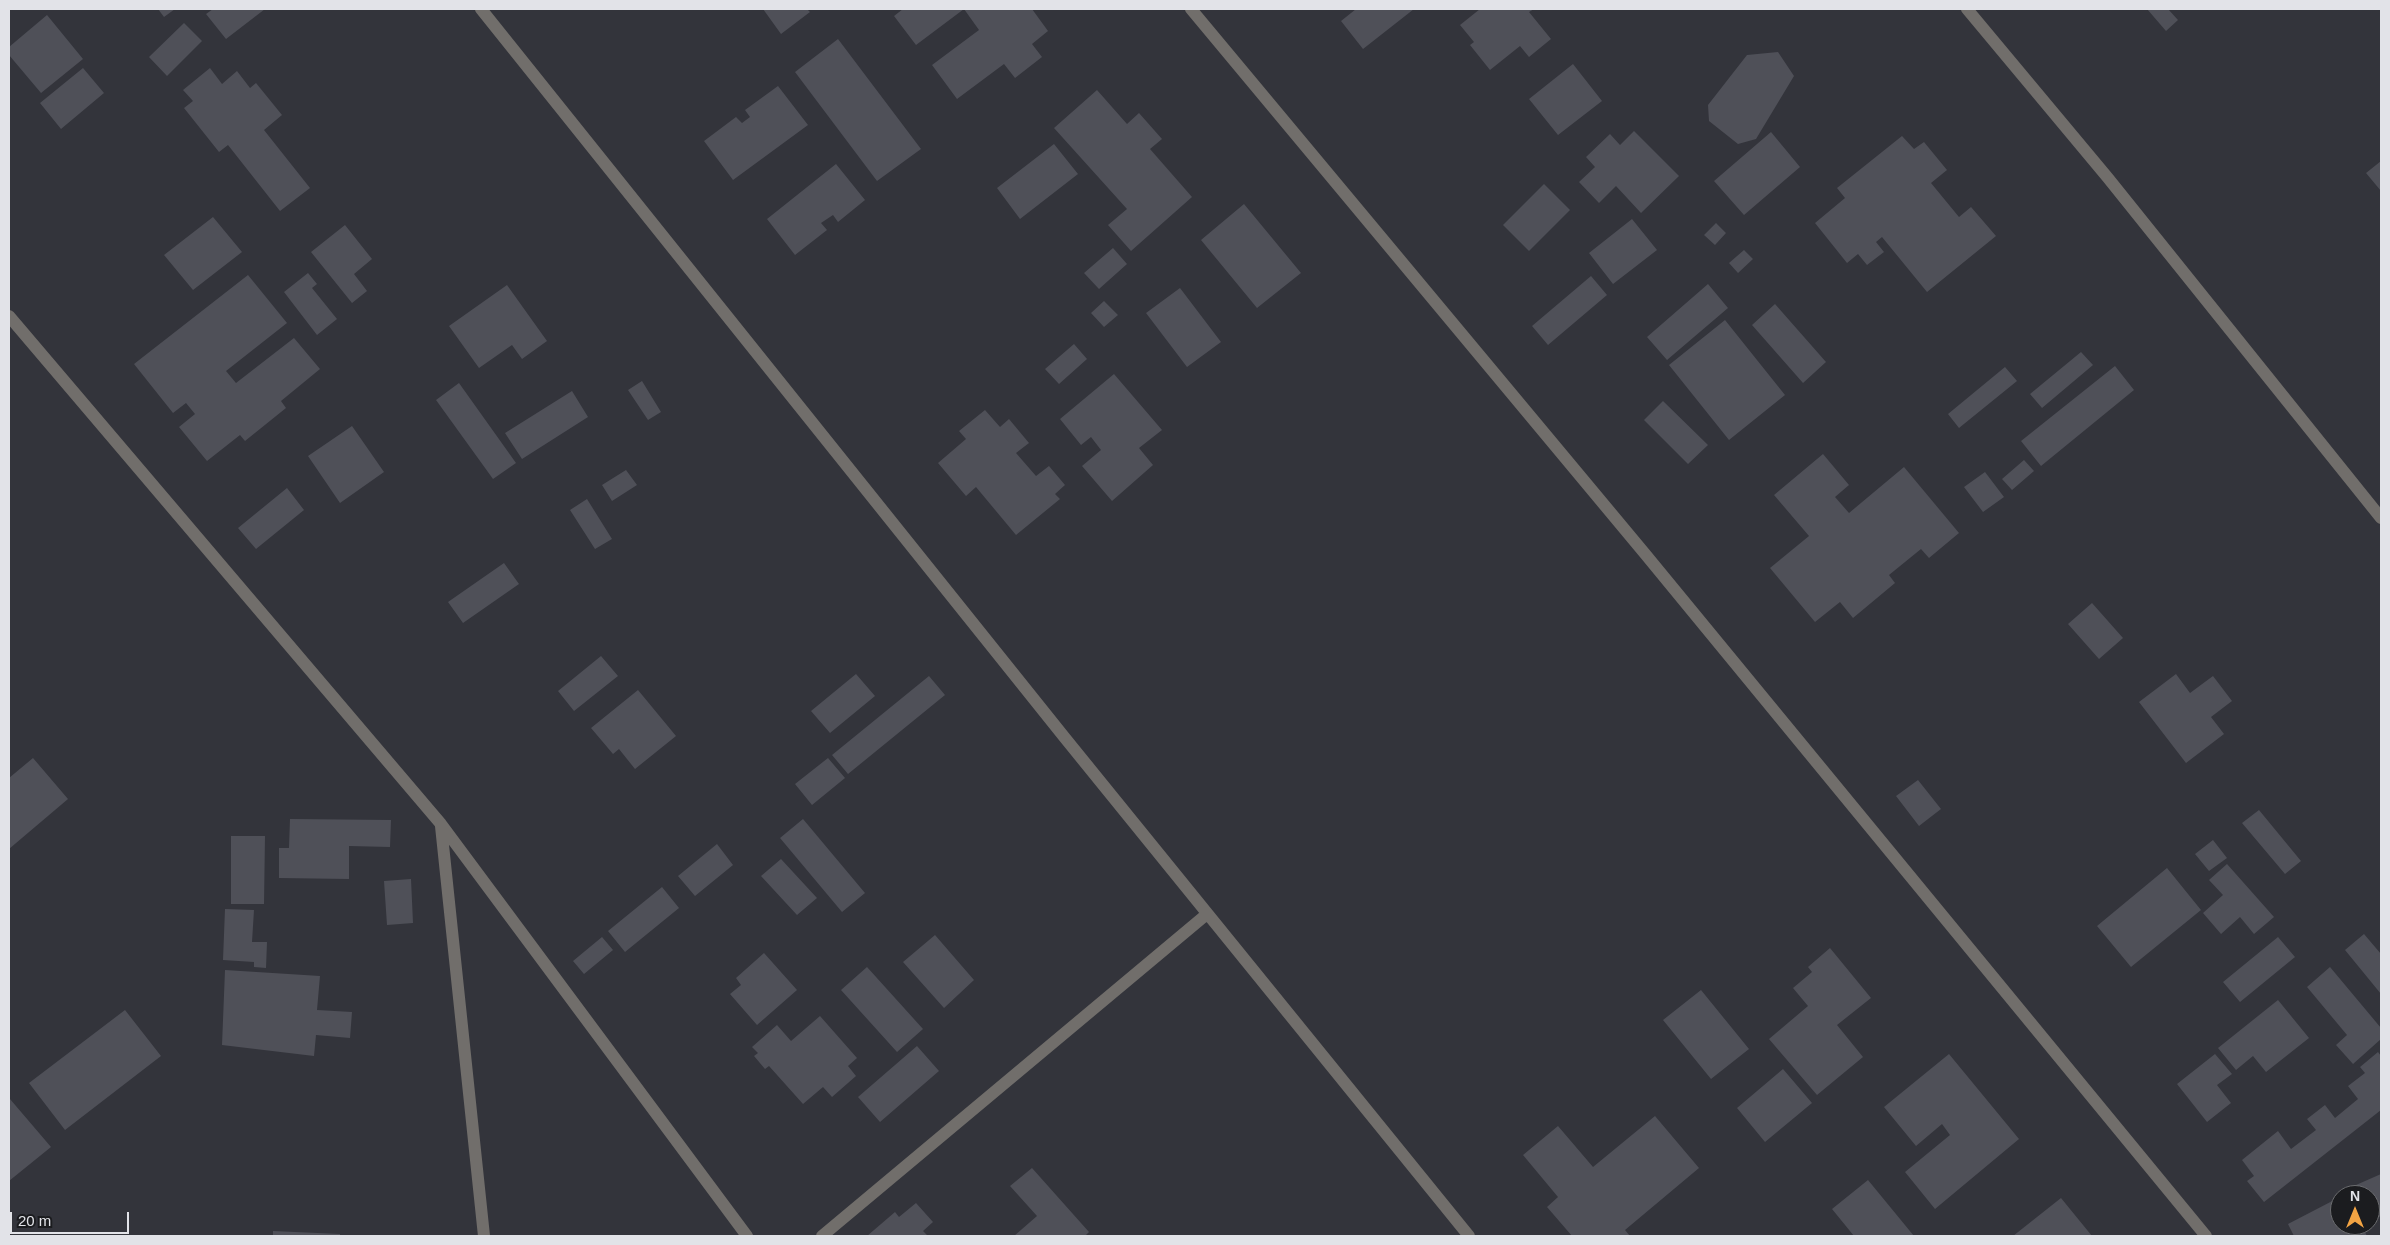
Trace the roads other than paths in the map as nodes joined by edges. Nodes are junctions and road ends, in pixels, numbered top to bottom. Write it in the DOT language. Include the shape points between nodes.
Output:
graph roads {
  1 [pos="481,9"];
  2 [pos="1192,9"];
  3 [pos="1966,9"];
  4 [pos="9,316"];
  5 [pos="2381,518"];
  6 [pos="441,824"];
  7 [pos="1207,914"];
  8 [pos="484,1236"];
  9 [pos="747,1236"];
  10 [pos="822,1236"];
  11 [pos="1468,1236"];
  12 [pos="2206,1236"];
  1 -- 7 [label="street"];
  2 -- 12 [label="street"];
  3 -- 5 [label="street" via="2108,178"];
  4 -- 6 [label="street"];
  6 -- 8 [label="street"];
  6 -- 9 [label="street"];
  7 -- 10 [label="street"];
  7 -- 11 [label="street"];
}
